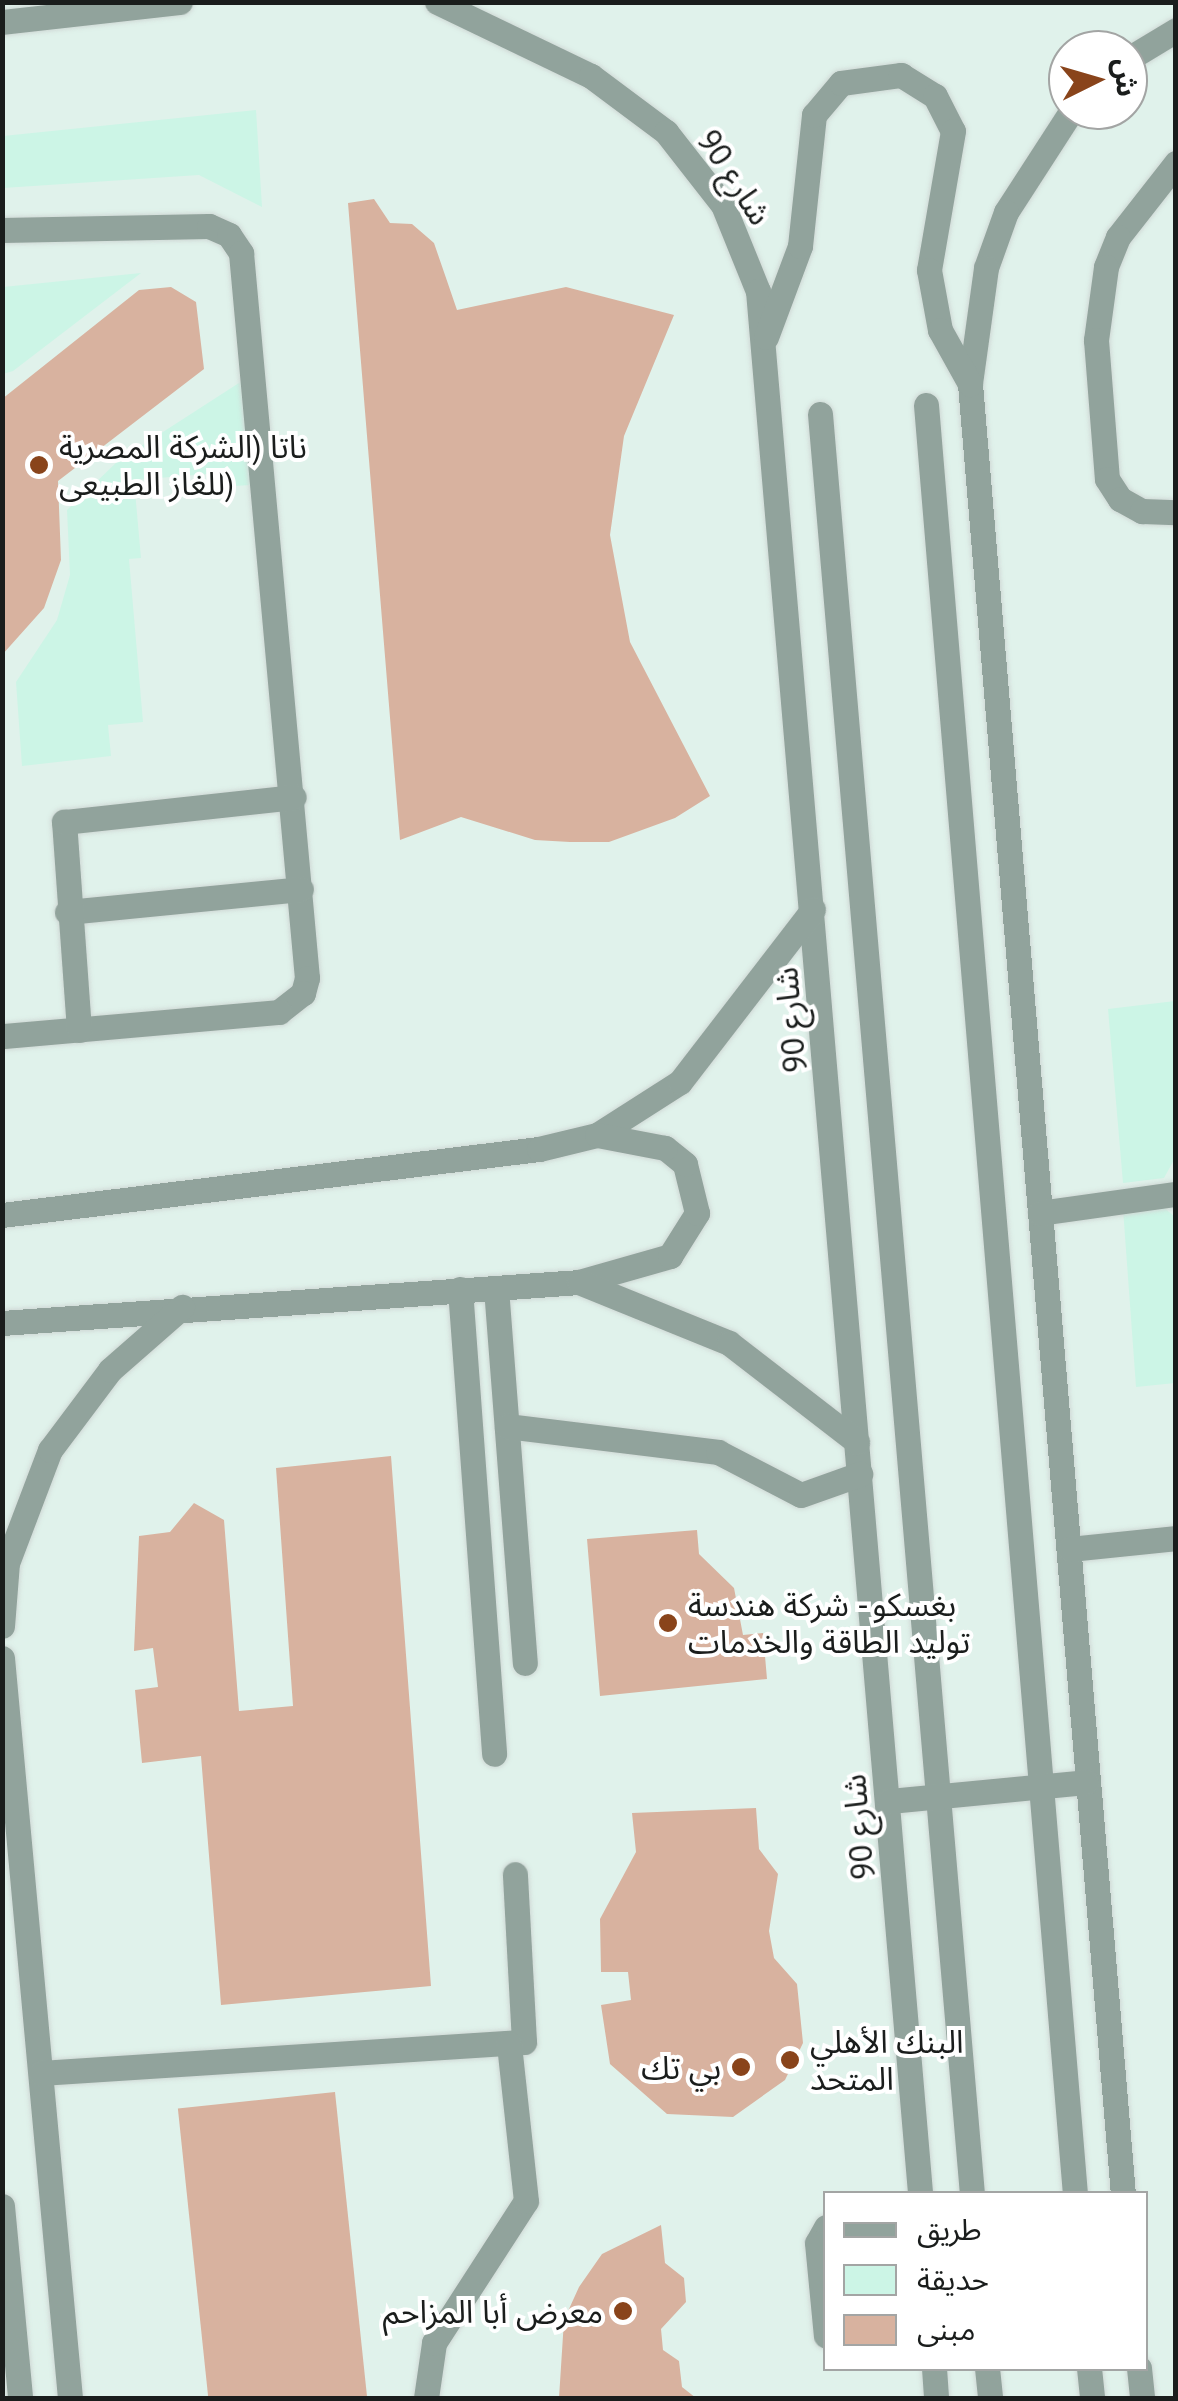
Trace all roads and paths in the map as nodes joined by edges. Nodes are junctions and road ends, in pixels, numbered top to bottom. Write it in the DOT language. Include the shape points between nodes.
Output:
graph roads {
  1 [pos="180,2"];
  2 [pos="437,2"];
  3 [pos="2,22"];
  4 [pos="1176,30"];
  5 [pos="1148,47"];
  6 [pos="1059,130"];
  7 [pos="1176,163"];
  8 [pos="2,230"];
  9 [pos="766,337"];
  10 [pos="970,384"];
  11 [pos="926,406"];
  12 [pos="820,414"];
  13 [pos="1176,512"];
  14 [pos="294,797"];
  15 [pos="301,889"];
  16 [pos="814,909"];
  17 [pos="67,912"];
  18 [pos="79,1030"];
  19 [pos="2,1036"];
  20 [pos="597,1135"];
  21 [pos="1176,1194"];
  22 [pos="1040,1213"];
  23 [pos="2,1215"];
  24 [pos="579,1282"];
  25 [pos="496,1288"];
  26 [pos="460,1290"];
  27 [pos="182,1306"];
  28 [pos="2,1322"];
  29 [pos="507,1426"];
  30 [pos="857,1442"];
  31 [pos="860,1474"];
  32 [pos="1176,1538"];
  33 [pos="1070,1549"];
  34 [pos="5,1558"];
  35 [pos="2,1626"];
  36 [pos="2,1658"];
  37 [pos="525,1663"];
  38 [pos="4,1727"];
  39 [pos="494,1754"];
  40 [pos="1086,1782"];
  41 [pos="1040,1786"];
  42 [pos="938,1796"];
  43 [pos="889,1801"];
  44 [pos="515,1874"];
  45 [pos="508,2044"];
  46 [pos="41,2073"];
  47 [pos="920,2191"];
  48 [pos="972,2191"];
  49 [pos="1074,2191"];
  50 [pos="1123,2191"];
  51 [pos="2,2206"];
  52 [pos="823,2232"];
  53 [pos="823,2305"];
  54 [pos="934,2371"];
  55 [pos="987,2371"];
  56 [pos="1089,2371"];
  57 [pos="1139,2371"];
  58 [pos="20,2398"];
  59 [pos="70,2398"];
  60 [pos="426,2398"];
  61 [pos="936,2398"];
  62 [pos="990,2398"];
  63 [pos="1092,2398"];
  64 [pos="1142,2398"];
  1 -- 3 [label="street"];
  2 -- 9 [label="street, شارع 90" via="591,76 666,132 697,166 744,247"];
  4 -- 5 [label="street"];
  6 -- 10 [label="street" via="1006,212 986,268"];
  7 -- 13 [label="street" via="1118,236 1096,340 1107,478 1120,499 1142,511"];
  8 -- 14 [label="street" via="209,226 229,234 241,254"];
  9 -- 10 [label="street" via="800,246 814,115 841,84 901,75 935,96 953,130 929,270 940,330"];
  9 -- 16 [label="street, شارع 90"];
  10 -- 22 [label="street"];
  11 -- 41 [label="street"];
  12 -- 42 [label="street"];
  14 -- 15 [label="street"];
  14 -- 17 [label="street" via="64,822"];
  15 -- 17 [label="street"];
  15 -- 18 [label="street" via="307,978 293,1004"];
  16 -- 20 [label="street" via="680,1082"];
  16 -- 30 [label="street, شارع 90"];
  17 -- 18 [label="street"];
  18 -- 19 [label="street"];
  20 -- 23 [label="street" via="540,1149"];
  20 -- 24 [label="street" via="665,1148 685,1164 697,1213 670,1256"];
  21 -- 22 [label="street"];
  22 -- 33 [label="street"];
  24 -- 25 [label="street"];
  24 -- 30 [label="street" via="729,1344"];
  25 -- 26 [label="street"];
  25 -- 29 [label="street"];
  26 -- 27 [label="street"];
  26 -- 39 [label="street"];
  27 -- 28 [label="street"];
  27 -- 34 [label="street" via="77,1408 28,1496"];
  29 -- 31 [label="street" via="718,1452 801,1495"];
  29 -- 37 [label="street"];
  30 -- 31 [label="street, شارع 90"];
  31 -- 43 [label="street, شارع 90"];
  32 -- 33 [label="street"];
  33 -- 40 [label="street"];
  34 -- 35 [label="street"];
  36 -- 38 [label="street"];
  38 -- 46 [label="street"];
  40 -- 41 [label="street"];
  40 -- 50 [label="street"];
  41 -- 42 [label="street"];
  41 -- 49 [label="street"];
  42 -- 43 [label="street"];
  42 -- 48 [label="street"];
  43 -- 47 [label="street, شارع 90"];
  44 -- 45 [label="street" via="528,2035"];
  45 -- 46 [label="street"];
  45 -- 60 [label="street" via="526,2201 434,2343"];
  46 -- 59 [label="street"];
  51 -- 58 [label="street"];
  52 -- 53 [label="street" via="817,2242"];
  54 -- 61 [label="street"];
  55 -- 62 [label="street"];
  56 -- 63 [label="street"];
  57 -- 64 [label="street"];
}
